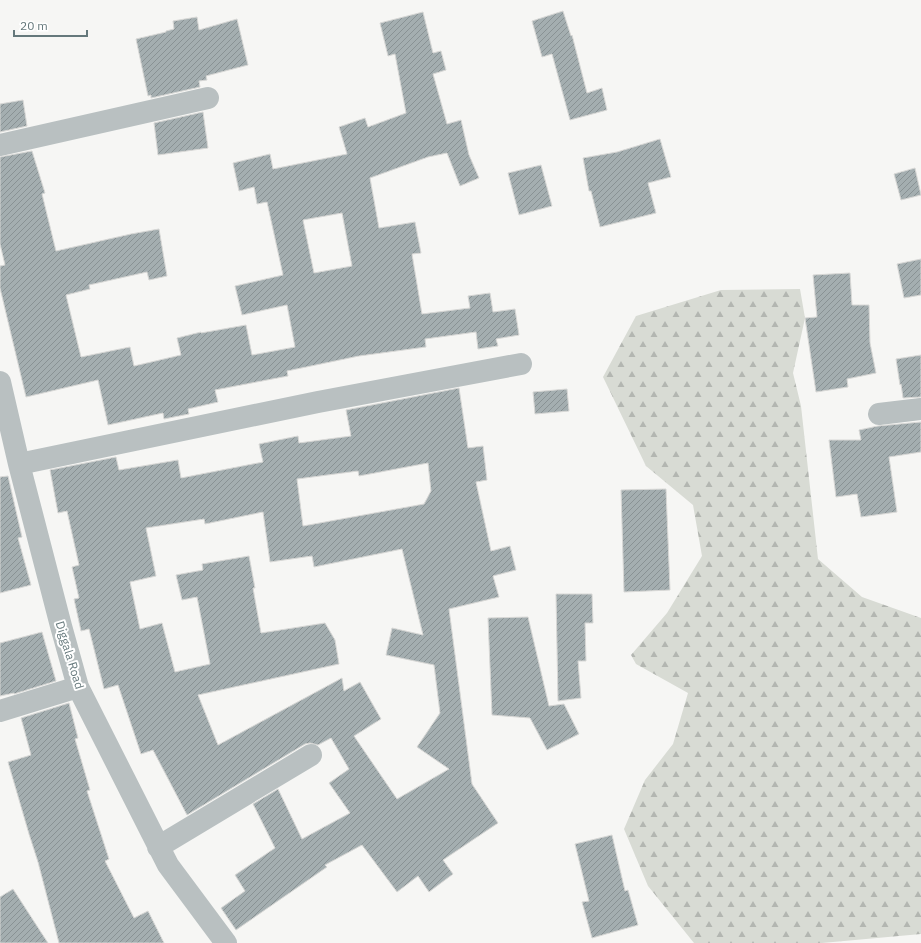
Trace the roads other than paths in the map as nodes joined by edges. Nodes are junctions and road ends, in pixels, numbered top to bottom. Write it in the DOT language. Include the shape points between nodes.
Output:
graph roads {
  1 [pos="208,98"];
  2 [pos="0,144"];
  3 [pos="521,364"];
  4 [pos="0,382"];
  5 [pos="921,409"];
  6 [pos="880,414"];
  7 [pos="19,464"];
  8 [pos="78,687"];
  9 [pos="0,711"];
  10 [pos="311,755"];
  11 [pos="158,847"];
  12 [pos="226,943"];
  1 -- 2 [label="street"];
  3 -- 7 [label="street" via="318,402"];
  4 -- 7 [label="street, Diggala Road"];
  5 -- 6 [label="street"];
  7 -- 8 [label="street, Diggala Road"];
  8 -- 9 [label="street"];
  8 -- 11 [label="street, Diggala Road"];
  10 -- 11 [label="street"];
  11 -- 12 [label="street, Diggala Road" via="168,865"];
}
